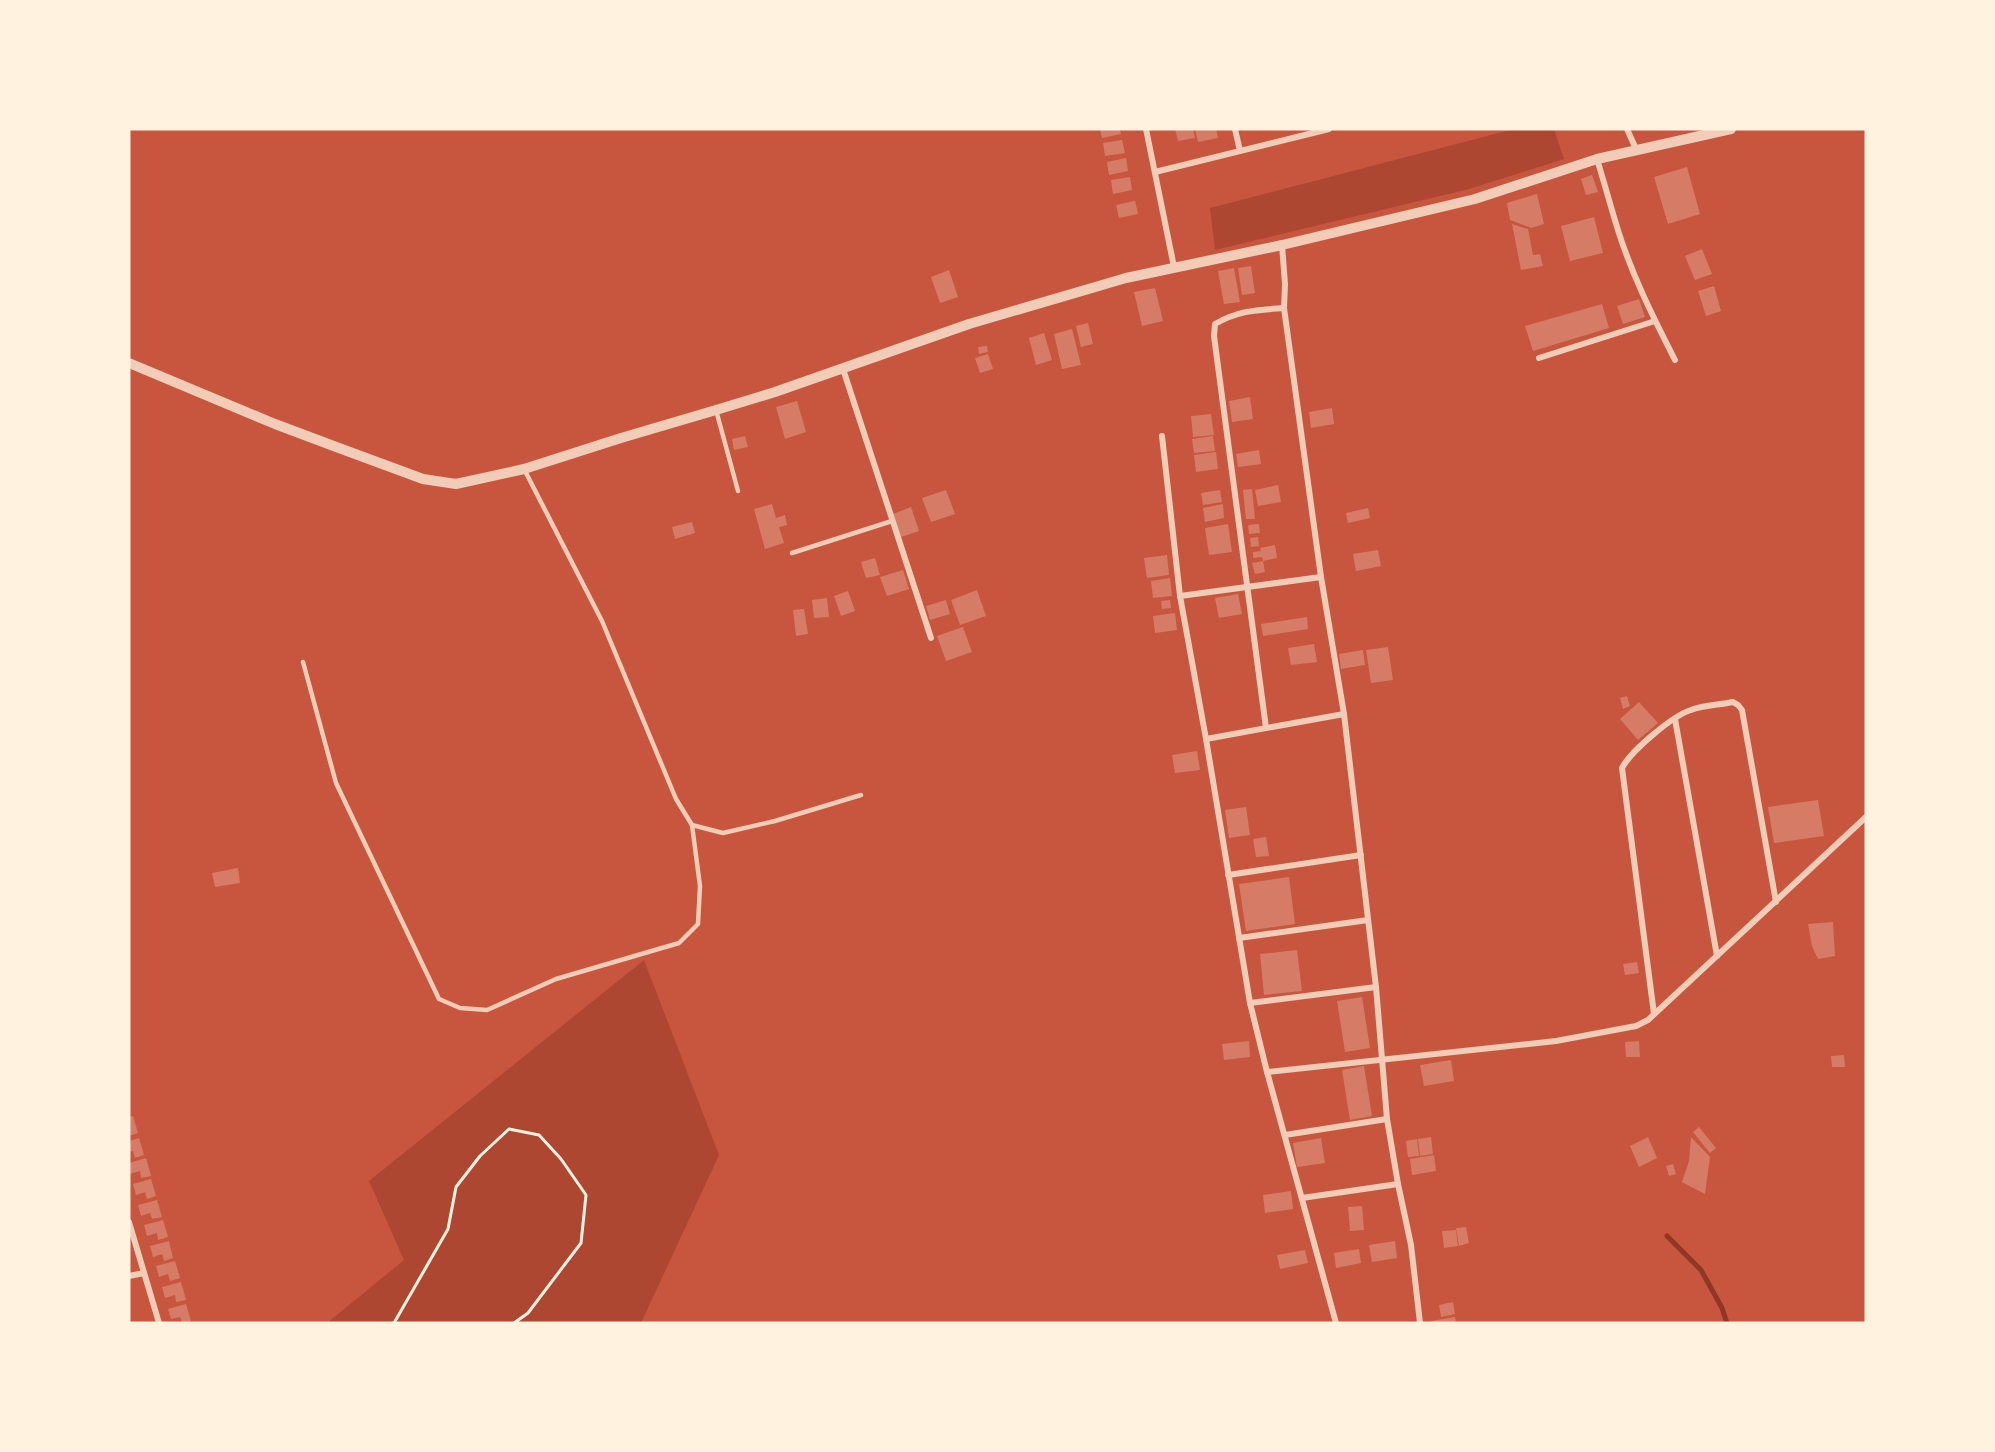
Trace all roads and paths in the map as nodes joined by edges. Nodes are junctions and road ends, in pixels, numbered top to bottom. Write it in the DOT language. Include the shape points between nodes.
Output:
graph roads {
  1 [pos="1146,129"];
  2 [pos="1235,129"];
  3 [pos="1329,129"];
  4 [pos="1628,129"];
  5 [pos="1731,129"];
  6 [pos="1636,149"];
  7 [pos="1240,151"];
  8 [pos="1597,159"];
  9 [pos="1155,172"];
  10 [pos="1282,245"];
  11 [pos="1174,267"];
  12 [pos="1284,308"];
  13 [pos="1655,321"];
  14 [pos="1539,358"];
  15 [pos="1675,360"];
  16 [pos="129,363"];
  17 [pos="843,369"];
  18 [pos="716,410"];
  19 [pos="1162,436"];
  20 [pos="524,469"];
  21 [pos="738,491"];
  22 [pos="892,521"];
  23 [pos="792,553"];
  24 [pos="1322,577"];
  25 [pos="1246,586"];
  26 [pos="1180,596"];
  27 [pos="931,638"];
  28 [pos="303,662"];
  29 [pos="1344,714"];
  30 [pos="1675,719"];
  31 [pos="1266,728"];
  32 [pos="1206,739"];
  33 [pos="861,795"];
  34 [pos="1866,817"];
  35 [pos="692,825"];
  36 [pos="1361,855"];
  37 [pos="1228,875"];
  38 [pos="1776,902"];
  39 [pos="1368,921"];
  40 [pos="1239,938"];
  41 [pos="1718,956"];
  42 [pos="1376,987"];
  43 [pos="1250,1003"];
  44 [pos="1654,1014"];
  45 [pos="1382,1060"];
  46 [pos="1266,1072"];
  47 [pos="1387,1119"];
  48 [pos="1285,1135"];
  49 [pos="1398,1184"];
  50 [pos="1302,1198"];
  51 [pos="129,1222"];
  52 [pos="144,1273"];
  53 [pos="129,1276"];
  54 [pos="159,1323"];
  55 [pos="394,1323"];
  56 [pos="514,1323"];
  57 [pos="1336,1323"];
  58 [pos="1420,1323"];
  1 -- 9 [label="street"];
  2 -- 7 [label="street"];
  3 -- 7 [label="street"];
  4 -- 6 [label="street"];
  5 -- 6 [label="street"];
  6 -- 8 [label="street"];
  7 -- 9 [label="street"];
  8 -- 10 [label="street" via="1475,199"];
  8 -- 13 [label="street" via="1617,228"];
  9 -- 11 [label="street"];
  10 -- 11 [label="street"];
  10 -- 12 [label="street"];
  11 -- 17 [label="street" via="969,324"];
  12 -- 24 [label="street"];
  12 -- 25 [label="street" via="1240,312 1215,324"];
  13 -- 14 [label="street"];
  13 -- 15 [label="street"];
  16 -- 20 [label="street" via="275,424 423,479 456,484"];
  17 -- 18 [label="street"];
  17 -- 22 [label="street"];
  18 -- 20 [label="street"];
  18 -- 21 [label="lane"];
  19 -- 26 [label="street"];
  20 -- 35 [label="lane" via="602,621 676,799"];
  22 -- 23 [label="lane"];
  22 -- 27 [label="street"];
  24 -- 25 [label="street"];
  24 -- 29 [label="street"];
  25 -- 26 [label="street"];
  25 -- 31 [label="street"];
  26 -- 32 [label="street"];
  28 -- 35 [label="lane" via="336,783 439,999 460,1008 487,1010 556,979 679,943 698,924 700,886"];
  29 -- 31 [label="street"];
  29 -- 36 [label="street"];
  30 -- 38 [label="street" via="1690,710 1733,702 1742,710"];
  30 -- 41 [label="street"];
  30 -- 44 [label="street" via="1628,757 1622,768"];
  31 -- 32 [label="street"];
  32 -- 37 [label="street"];
  33 -- 35 [label="lane" via="723,833"];
  34 -- 38 [label="street"];
  36 -- 37 [label="street"];
  36 -- 39 [label="street"];
  37 -- 40 [label="street"];
  38 -- 41 [label="street"];
  39 -- 40 [label="street"];
  39 -- 42 [label="street"];
  40 -- 43 [label="street"];
  41 -- 44 [label="street"];
  42 -- 43 [label="street"];
  42 -- 45 [label="street"];
  43 -- 46 [label="street"];
  44 -- 45 [label="street" via="1636,1026 1572,1038"];
  45 -- 46 [label="street"];
  45 -- 47 [label="street"];
  46 -- 48 [label="street"];
  47 -- 48 [label="street"];
  47 -- 49 [label="street"];
  48 -- 50 [label="street"];
  49 -- 50 [label="street"];
  49 -- 58 [label="street" via="1411,1245"];
  50 -- 57 [label="street"];
  51 -- 52 [label="street"];
  52 -- 53 [label="street"];
  52 -- 54 [label="street"];
  55 -- 56 [label="path" via="448,1229 456,1186 480,1156 509,1130 539,1136 586,1195 581,1243 528,1313"];
}
